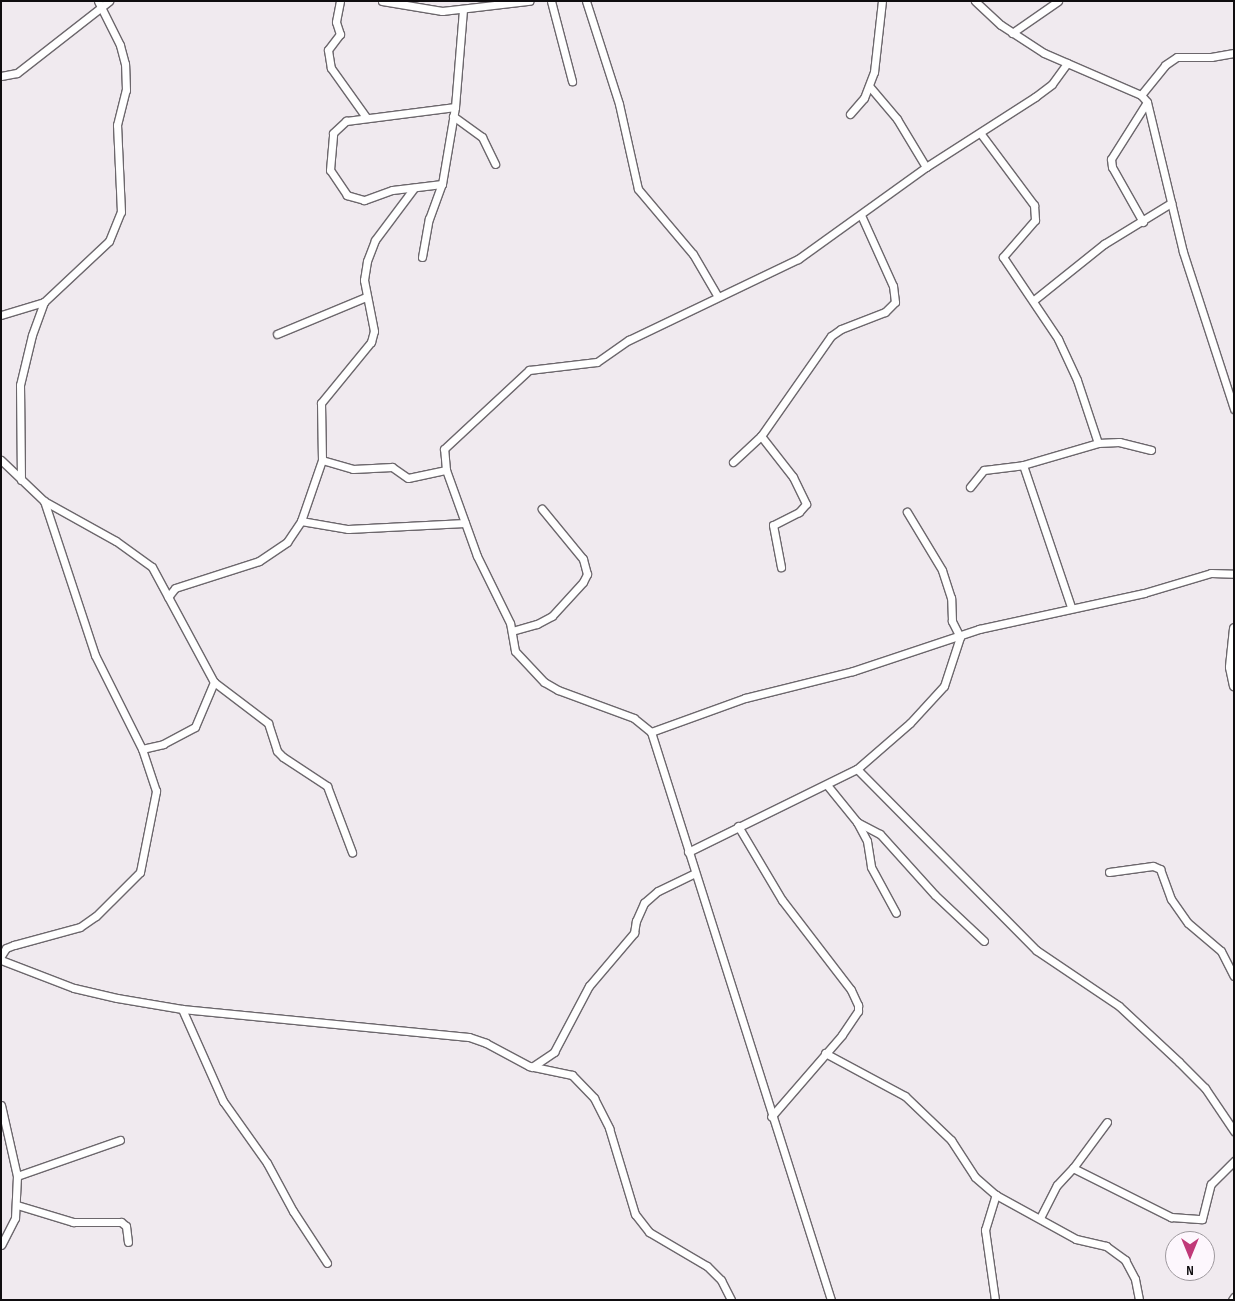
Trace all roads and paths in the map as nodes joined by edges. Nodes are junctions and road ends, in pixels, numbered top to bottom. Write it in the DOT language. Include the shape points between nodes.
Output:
graph roads {
  1 [pos="110,1"];
  2 [pos="340,1"];
  3 [pos="382,1"];
  4 [pos="529,1"];
  5 [pos="551,1"];
  6 [pos="586,1"];
  7 [pos="882,1"];
  8 [pos="976,1"];
  9 [pos="1058,1"];
  10 [pos="99,4"];
  11 [pos="405,4"];
  12 [pos="463,10"];
  13 [pos="1012,33"];
  14 [pos="1234,53"];
  15 [pos="1067,63"];
  16 [pos="1,76"];
  17 [pos="572,81"];
  18 [pos="870,87"];
  19 [pos="1141,95"];
  20 [pos="1147,102"];
  21 [pos="455,107"];
  22 [pos="850,114"];
  23 [pos="453,116"];
  24 [pos="366,117"];
  25 [pos="981,134"];
  26 [pos="495,164"];
  27 [pos="926,167"];
  28 [pos="442,184"];
  29 [pos="414,188"];
  30 [pos="1171,203"];
  31 [pos="862,215"];
  32 [pos="1143,222"];
  33 [pos="422,258"];
  34 [pos="717,295"];
  35 [pos="366,297"];
  36 [pos="1034,300"];
  37 [pos="44,302"];
  38 [pos="1,315"];
  39 [pos="276,334"];
  40 [pos="1232,397"];
  41 [pos="1234,409"];
  42 [pos="761,436"];
  43 [pos="1098,444"];
  44 [pos="1151,450"];
  45 [pos="1,460"];
  46 [pos="322,460"];
  47 [pos="733,462"];
  48 [pos="1023,465"];
  49 [pos="446,470"];
  50 [pos="21,480"];
  51 [pos="970,487"];
  52 [pos="44,501"];
  53 [pos="542,509"];
  54 [pos="907,512"];
  55 [pos="301,521"];
  56 [pos="465,523"];
  57 [pos="781,567"];
  58 [pos="1234,574"];
  59 [pos="168,597"];
  60 [pos="1071,607"];
  61 [pos="1234,628"];
  62 [pos="512,631"];
  63 [pos="960,637"];
  64 [pos="214,682"];
  65 [pos="1234,686"];
  66 [pos="651,732"];
  67 [pos="142,749"];
  68 [pos="857,769"];
  69 [pos="827,784"];
  70 [pos="857,822"];
  71 [pos="738,826"];
  72 [pos="352,852"];
  73 [pos="688,852"];
  74 [pos="1109,872"];
  75 [pos="695,873"];
  76 [pos="896,914"];
  77 [pos="984,941"];
  78 [pos="1,958"];
  79 [pos="1234,976"];
  80 [pos="182,1009"];
  81 [pos="825,1053"];
  82 [pos="532,1067"];
  83 [pos="1,1105"];
  84 [pos="771,1117"];
  85 [pos="1107,1122"];
  86 [pos="1234,1131"];
  87 [pos="120,1140"];
  88 [pos="1234,1162"];
  89 [pos="1073,1168"];
  90 [pos="17,1176"];
  91 [pos="996,1195"];
  92 [pos="17,1205"];
  93 [pos="1040,1218"];
  94 [pos="128,1242"];
  95 [pos="1,1245"];
  96 [pos="327,1263"];
  97 [pos="731,1300"];
  98 [pos="831,1300"];
  99 [pos="995,1300"];
  100 [pos="1139,1300"];
  1 -- 10 [label="street"];
  2 -- 24 [label="street" via="336,22 340,34 328,50 330,68"];
  3 -- 11 [label="street"];
  4 -- 12 [label="street"];
  5 -- 17 [label="street"];
  6 -- 34 [label="street" via="619,104 638,189 694,254"];
  7 -- 18 [label="street" via="878,54"];
  8 -- 13 [label="street"];
  9 -- 13 [label="street"];
  10 -- 16 [label="street" via="17,72"];
  10 -- 37 [label="street" via="120,45 125,64 126,90 117,117 121,212 109,241"];
  11 -- 12 [label="street"];
  12 -- 21 [label="street"];
  13 -- 15 [label="street"];
  14 -- 19 [label="street" via="1211,58 1177,57 1165,65"];
  15 -- 19 [label="street"];
  15 -- 25 [label="street" via="1052,84"];
  18 -- 22 [label="street"];
  18 -- 27 [label="street" via="897,119"];
  19 -- 20 [label="street"];
  20 -- 30 [label="street"];
  20 -- 32 [label="street" via="1111,159 1112,167"];
  21 -- 23 [label="street"];
  21 -- 24 [label="street"];
  23 -- 26 [label="street" via="482,137"];
  23 -- 28 [label="street"];
  24 -- 29 [label="street" via="339,124 334,133 330,170 342,191 364,200 392,190"];
  25 -- 27 [label="street"];
  25 -- 36 [label="street" via="1037,212 1035,220 1003,258"];
  27 -- 31 [label="street"];
  28 -- 29 [label="street"];
  28 -- 33 [label="street" via="429,220"];
  29 -- 35 [label="street" via="375,240 364,280"];
  30 -- 32 [label="street"];
  30 -- 40 [label="street" via="1182,252"];
  31 -- 34 [label="street" via="798,258 729,294"];
  31 -- 42 [label="street" via="893,286 895,302 885,312 831,336"];
  32 -- 36 [label="street" via="1104,244"];
  34 -- 49 [label="street" via="629,340 597,362 529,370 490,410 446,445"];
  35 -- 39 [label="street"];
  35 -- 46 [label="street" via="375,321 374,332 370,342 321,403"];
  36 -- 43 [label="street" via="1058,339 1073,372"];
  37 -- 38 [label="street"];
  37 -- 50 [label="street" via="20,385"];
  40 -- 41 [label="street"];
  42 -- 47 [label="street"];
  42 -- 57 [label="street" via="793,477 806,504 799,512 773,525"];
  43 -- 44 [label="street" via="1119,442"];
  43 -- 48 [label="street"];
  45 -- 50 [label="street"];
  46 -- 49 [label="street" via="353,469 392,467 408,478"];
  46 -- 55 [label="street"];
  48 -- 51 [label="street" via="984,470"];
  48 -- 60 [label="street"];
  49 -- 56 [label="street"];
  50 -- 52 [label="street"];
  52 -- 59 [label="street" via="144,561 158,575"];
  52 -- 67 [label="street" via="95,655"];
  53 -- 62 [label="street" via="583,559 587,574 552,616"];
  54 -- 63 [label="street" via="942,570 951,598 952,621"];
  55 -- 56 [label="street" via="348,529"];
  55 -- 59 [label="street" via="287,542 259,561 175,588"];
  56 -- 62 [label="street"];
  58 -- 60 [label="street" via="1212,573 1144,593"];
  59 -- 64 [label="street"];
  60 -- 63 [label="street" via="979,629"];
  61 -- 65 [label="street" via="1230,666"];
  62 -- 66 [label="street" via="515,651 544,682 634,718"];
  63 -- 66 [label="street" via="853,671 758,694"];
  63 -- 68 [label="street" via="944,686 910,723"];
  64 -- 67 [label="street" via="195,727 163,744"];
  64 -- 72 [label="street" via="268,723 277,751 283,757 327,786"];
  66 -- 73 [label="street"];
  67 -- 78 [label="street" via="156,791 140,872 96,916 80,927 6,948"];
  68 -- 69 [label="street"];
  68 -- 86 [label="street" via="1036,950 1119,1006 1179,1062 1205,1088"];
  69 -- 70 [label="street"];
  69 -- 71 [label="street"];
  70 -- 76 [label="street" via="867,841 871,867"];
  70 -- 77 [label="street" via="880,834 935,895"];
  71 -- 73 [label="street"];
  71 -- 81 [label="street" via="782,900 851,990 858,1005 853,1020"];
  73 -- 75 [label="street"];
  74 -- 79 [label="street" via="1153,866 1160,869 1171,899 1182,915 1221,951"];
  75 -- 82 [label="street" via="658,891 644,902 634,934 589,986 554,1052"];
  75 -- 84 [label="street"];
  78 -- 80 [label="street" via="74,988"];
  80 -- 82 [label="street" via="469,1037"];
  80 -- 96 [label="street" via="223,1102 267,1163"];
  81 -- 84 [label="street"];
  81 -- 91 [label="street" via="905,1096 951,1140 975,1177"];
  82 -- 97 [label="street" via="572,1075 582,1082 609,1128 635,1214 649,1232 707,1266 721,1280"];
  83 -- 90 [label="street"];
  84 -- 98 [label="street"];
  85 -- 89 [label="street"];
  87 -- 90 [label="street"];
  88 -- 89 [label="street" via="1211,1184 1202,1219 1191,1220 1172,1217"];
  89 -- 93 [label="street" via="1057,1185"];
  90 -- 92 [label="street"];
  91 -- 93 [label="street"];
  91 -- 99 [label="street" via="985,1230"];
  92 -- 94 [label="street" via="73,1222 121,1222 126,1226"];
  92 -- 95 [label="street" via="15,1218"];
  93 -- 100 [label="street" via="1076,1239 1106,1246 1125,1260 1135,1279"];
}
